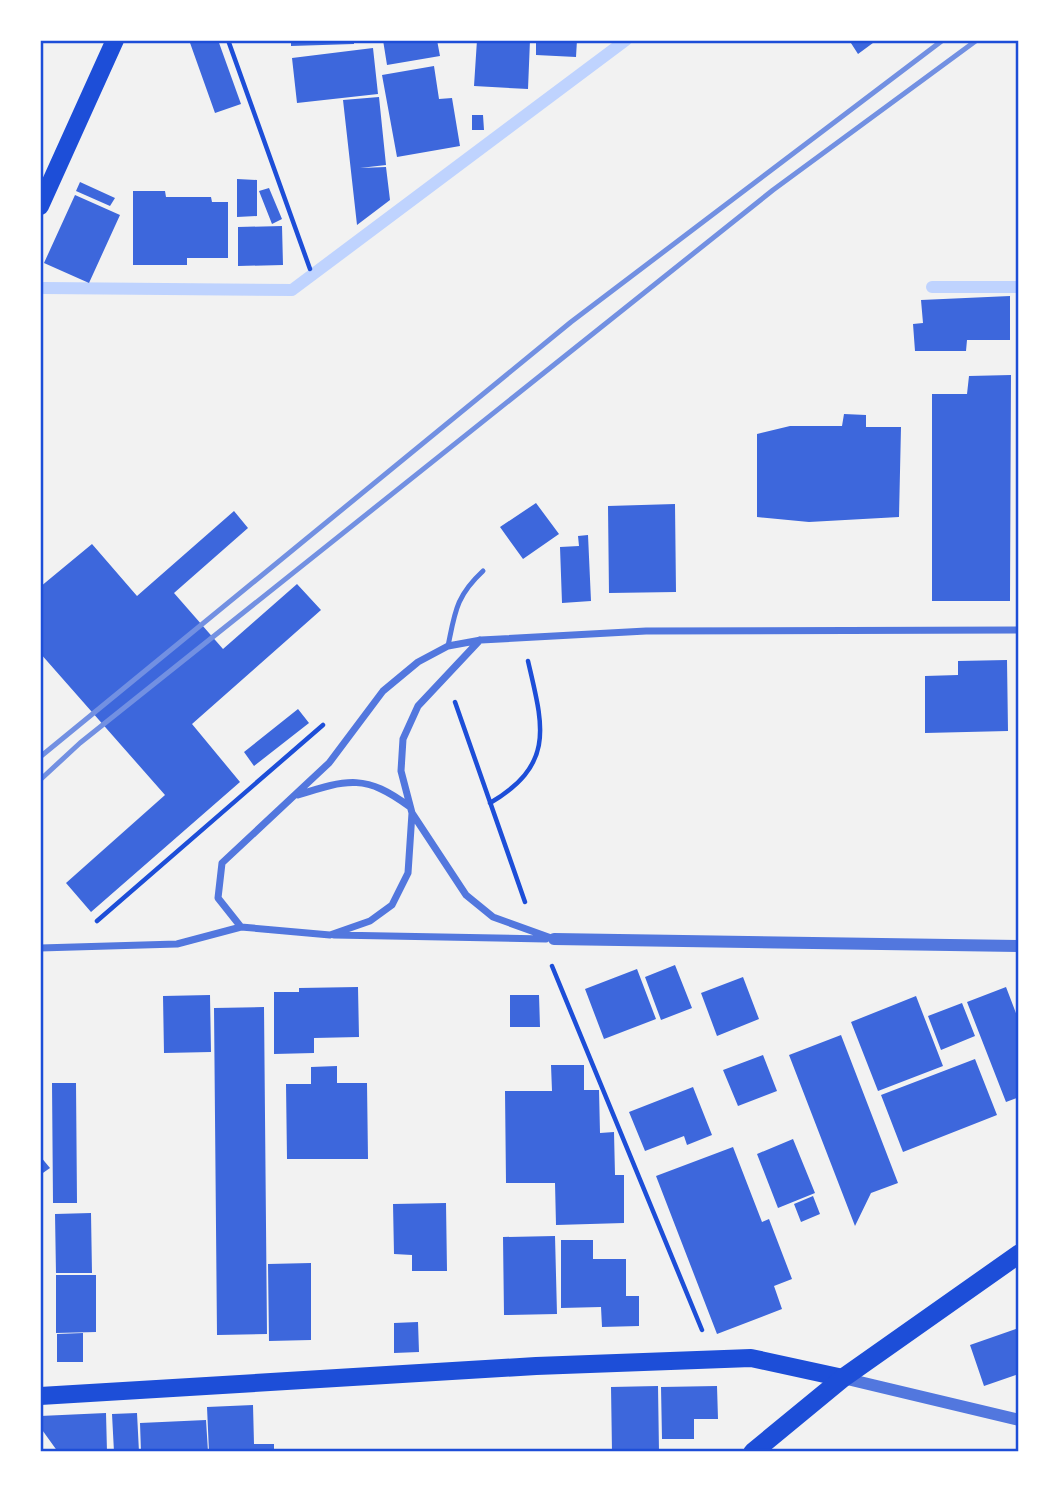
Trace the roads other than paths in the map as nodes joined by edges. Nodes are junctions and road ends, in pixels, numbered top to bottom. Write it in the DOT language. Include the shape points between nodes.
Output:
graph roads {
  1 [pos="115,40"];
  2 [pos="40,206"];
  3 [pos="483,571"];
  4 [pos="1019,630"];
  5 [pos="481,640"];
  6 [pos="448,646"];
  7 [pos="294,796"];
  8 [pos="412,810"];
  9 [pos="241,927"];
  10 [pos="330,935"];
  11 [pos="554,939"];
  12 [pos="1019,946"];
  13 [pos="40,948"];
  14 [pos="1019,1254"];
  15 [pos="843,1378"];
  16 [pos="40,1396"];
  17 [pos="1019,1420"];
  18 [pos="756,1451"];
  1 -- 2 [label="main road"];
  3 -- 6 [label="lane" via="464,589 455,608"];
  4 -- 5 [label="street" via="646,631"];
  5 -- 6 [label="street"];
  5 -- 8 [label="street" via="418,706 403,739 401,771"];
  6 -- 7 [label="street" via="418,662 383,691 329,763"];
  7 -- 8 [label="street" via="353,780 375,784"];
  7 -- 9 [label="street" via="222,863 218,898"];
  8 -- 10 [label="street" via="408,873 392,905 370,921"];
  8 -- 11 [label="street" via="466,895 493,917"];
  9 -- 10 [label="street"];
  9 -- 13 [label="street" via="177,944"];
  10 -- 11 [label="street"];
  11 -- 12 [label="street"];
  14 -- 15 [label="highway"];
  15 -- 16 [label="main road" via="751,1358"];
  15 -- 17 [label="street"];
  15 -- 18 [label="highway"];
}
